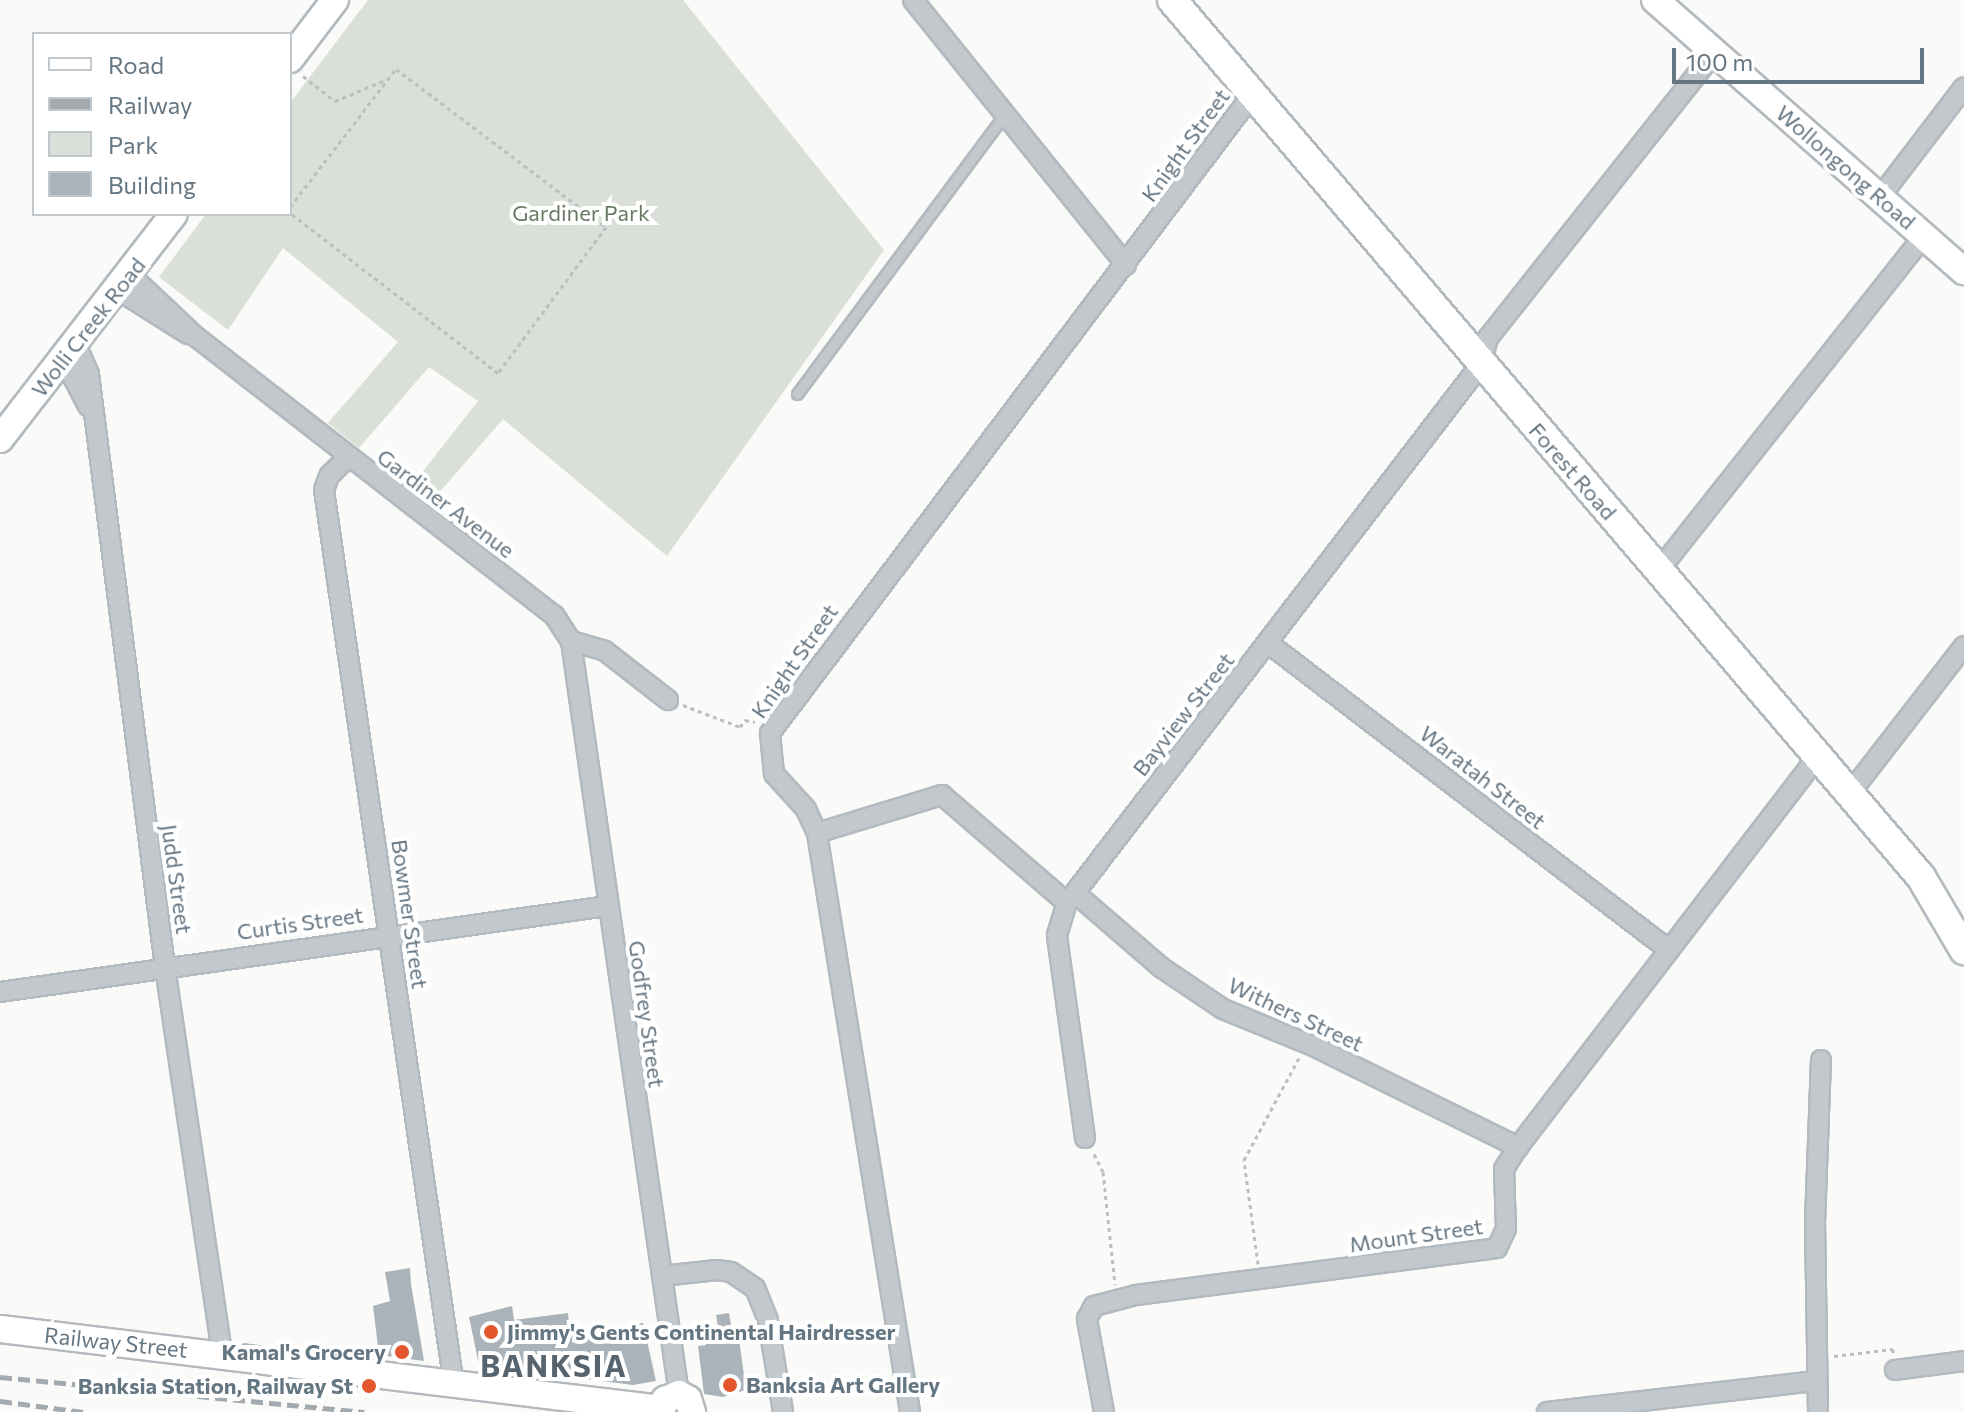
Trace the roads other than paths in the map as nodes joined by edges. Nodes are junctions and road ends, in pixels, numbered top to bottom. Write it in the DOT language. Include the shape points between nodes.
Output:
graph roads {
  1 [pos="335,0"];
  2 [pos="913,0"];
  3 [pos="1172,0"];
  4 [pos="1655,0"];
  5 [pos="1715,52"];
  6 [pos="295,66"];
  7 [pos="1964,87"];
  8 [pos="1252,95"];
  9 [pos="1006,113"];
  10 [pos="1880,197"];
  11 [pos="173,216"];
  12 [pos="1924,236"];
  13 [pos="1126,265"];
  14 [pos="1964,271"];
  15 [pos="124,282"];
  16 [pos="70,352"];
  17 [pos="1481,364"];
  18 [pos="797,394"];
  19 [pos="0,439"];
  20 [pos="347,458"];
  21 [pos="1659,570"];
  22 [pos="571,641"];
  23 [pos="1268,643"];
  24 [pos="1964,646"];
  25 [pos="668,700"];
  26 [pos="1818,756"];
  27 [pos="1850,793"];
  28 [pos="817,833"];
  29 [pos="1071,898"];
  30 [pos="607,906"];
  31 [pos="389,935"];
  32 [pos="1669,950"];
  33 [pos="1964,950"];
  34 [pos="165,967"];
  35 [pos="0,992"];
  36 [pos="1821,1060"];
  37 [pos="1085,1138"];
  38 [pos="1518,1147"];
  39 [pos="662,1276"];
  40 [pos="0,1320"];
  41 [pos="0,1330"];
  42 [pos="222,1354"];
  43 [pos="1964,1361"];
  44 [pos="1895,1370"];
  45 [pos="1816,1381"];
  46 [pos="454,1385"];
  47 [pos="673,1407"];
  48 [pos="783,1412"];
  49 [pos="910,1412"];
  50 [pos="1104,1412"];
  51 [pos="1547,1412"];
  52 [pos="1818,1412"];
  1 -- 6 [label="street"];
  2 -- 9 [label="street"];
  3 -- 8 [label="main road, Forest Road"];
  4 -- 5 [label="street, Wollongong Road"];
  5 -- 10 [label="street, Wollongong Road"];
  5 -- 17 [label="street, Bayview Street" via="1488,338"];
  7 -- 10 [label="street"];
  8 -- 13 [label="street, Knight Street"];
  8 -- 17 [label="main road, Forest Road"];
  9 -- 13 [label="street"];
  9 -- 18 [label="lane"];
  10 -- 12 [label="street, Wollongong Road"];
  11 -- 15 [label="street, Wolli Creek Road"];
  12 -- 14 [label="street, Wollongong Road"];
  12 -- 21 [label="street"];
  13 -- 28 [label="street, Knight Street" via="770,733 774,774 806,809"];
  15 -- 16 [label="street, Wolli Creek Road"];
  15 -- 20 [label="street, Gardiner Avenue"];
  16 -- 19 [label="street, Wolli Creek Road"];
  16 -- 34 [label="street, Judd Street" via="89,374 89,409"];
  17 -- 21 [label="main road, Forest Road"];
  17 -- 23 [label="street, Bayview Street"];
  20 -- 22 [label="street, Gardiner Avenue" via="554,615"];
  20 -- 31 [label="street, Bowmer Street" via="329,476 324,490"];
  21 -- 26 [label="main road, Forest Road"];
  22 -- 25 [label="street" via="605,651"];
  22 -- 30 [label="street, Godfrey Street"];
  23 -- 29 [label="street, Bayview Street"];
  23 -- 32 [label="street, Waratah Street"];
  24 -- 27 [label="street"];
  26 -- 27 [label="main road, Forest Road"];
  26 -- 32 [label="street, Mount Street"];
  27 -- 33 [label="main road, Forest Road" via="1921,877"];
  28 -- 29 [label="street, Withers Street" via="942,795"];
  28 -- 49 [label="street, Knight Street"];
  29 -- 37 [label="street, Bayview Street" via="1057,935"];
  29 -- 38 [label="street, Withers Street" via="1223,1009"];
  30 -- 31 [label="street, Curtis Street"];
  30 -- 39 [label="street, Godfrey Street"];
  31 -- 34 [label="street, Curtis Street"];
  31 -- 46 [label="street, Bowmer Street"];
  32 -- 38 [label="street, Mount Street"];
  34 -- 35 [label="street, Curtis Street"];
  34 -- 42 [label="street, Judd Street"];
  36 -- 45 [label="street"];
  38 -- 50 [label="street, Mount Street" via="1503,1177 1506,1235 1493,1251 1260,1279 1094,1306 1087,1319"];
  39 -- 47 [label="street, Godfrey Street"];
  39 -- 48 [label="street" via="717,1270 731,1272 755,1288 768,1321"];
  40 -- 41 [label="street"];
  41 -- 42 [label="street, Railway Street"];
  42 -- 46 [label="street, Railway Street"];
  43 -- 44 [label="street"];
  45 -- 51 [label="street"];
  45 -- 52 [label="street"];
  46 -- 47 [label="street, Railway Street"];
}
